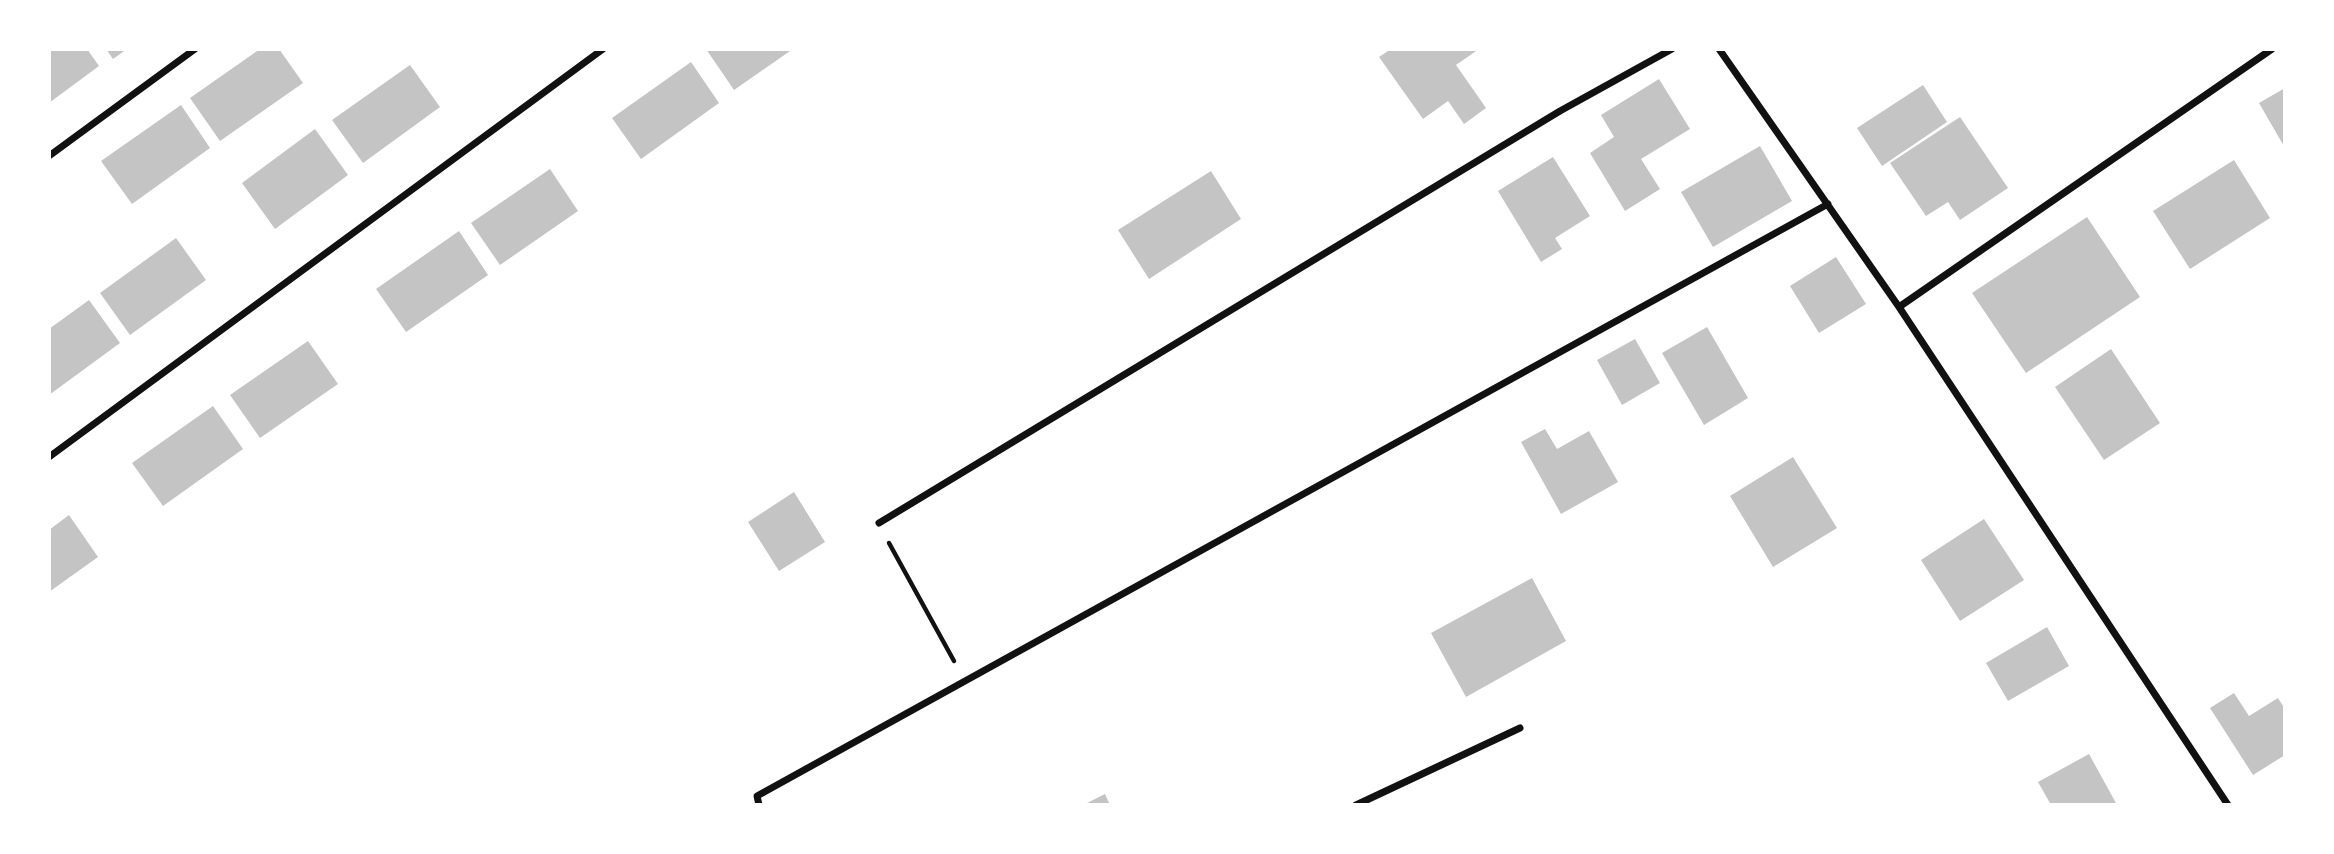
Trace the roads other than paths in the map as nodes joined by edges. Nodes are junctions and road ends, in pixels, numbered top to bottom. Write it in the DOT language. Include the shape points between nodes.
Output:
graph roads {
  1 [pos="195,49"];
  2 [pos="604,49"];
  3 [pos="1672,49"];
  4 [pos="1719,49"];
  5 [pos="2272,49"];
  6 [pos="49,156"];
  7 [pos="1828,204"];
  8 [pos="1899,307"];
  9 [pos="49,457"];
  10 [pos="879,523"];
  11 [pos="1520,728"];
  12 [pos="759,805"];
  13 [pos="1356,805"];
  14 [pos="2228,805"];
  1 -- 6 [label="street"];
  2 -- 9 [label="street"];
  3 -- 10 [label="street" via="1560,111"];
  4 -- 7 [label="street"];
  5 -- 8 [label="street"];
  7 -- 8 [label="street"];
  7 -- 12 [label="street" via="757,796"];
  8 -- 14 [label="street"];
  11 -- 13 [label="street"];
}
